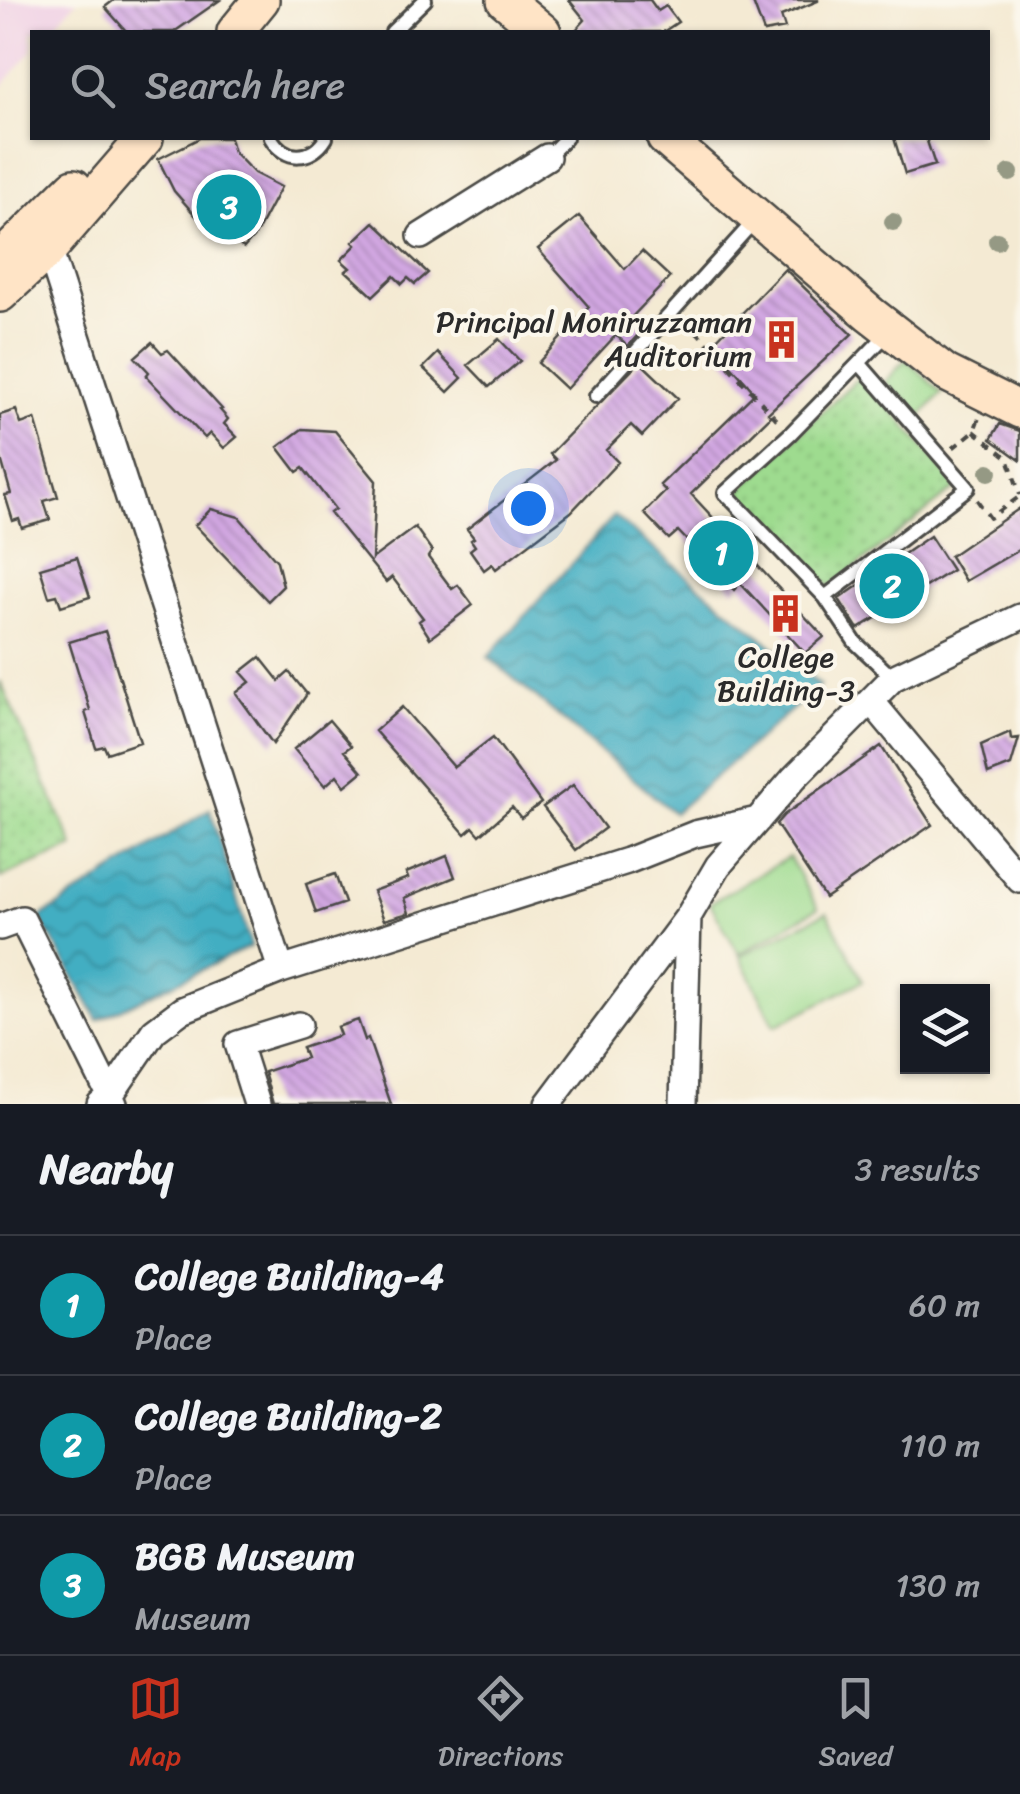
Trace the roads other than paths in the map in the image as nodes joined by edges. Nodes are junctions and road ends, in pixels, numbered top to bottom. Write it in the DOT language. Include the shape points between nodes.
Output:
graph roads {
  1 [pos="234,0"];
  2 [pos="261,0"];
  3 [pos="424,0"];
  4 [pos="505,0"];
  5 [pos="210,30"];
  6 [pos="237,30"];
  7 [pos="394,30"];
  8 [pos="541,30"];
  9 [pos="122,140"];
  10 [pos="143,140"];
  11 [pos="273,140"];
  12 [pos="325,140"];
  13 [pos="564,140"];
  14 [pos="667,140"];
  15 [pos="547,157"];
  16 [pos="758,217"];
  17 [pos="421,236"];
  18 [pos="33,245"];
  19 [pos="0,294"];
  20 [pos="891,330"];
  21 [pos="860,364"];
  22 [pos="596,396"];
  23 [pos="1005,402"];
  24 [pos="825,597"];
  25 [pos="1020,617"];
  26 [pos="894,678"];
  27 [pos="871,701"];
  28 [pos="758,820"];
  29 [pos="1020,880"];
  30 [pos="688,918"];
  31 [pos="0,927"];
  32 [pos="281,970"];
  33 [pos="298,1025"];
  34 [pos="107,1102"];
  35 [pos="257,1104"];
  36 [pos="548,1104"];
  37 [pos="683,1104"];
  1 -- 5 [label="street"];
  2 -- 6 [label="street"];
  3 -- 7 [label="lane"];
  4 -- 8 [label="street"];
  9 -- 18 [label="street"];
  10 -- 18 [label="street"];
  11 -- 12 [label="lane" via="283,152 302,156"];
  13 -- 15 [label="lane"];
  14 -- 16 [label="street"];
  15 -- 17 [label="street"];
  16 -- 20 [label="street"];
  16 -- 22 [label="lane"];
  18 -- 19 [label="street"];
  18 -- 32 [label="street"];
  20 -- 21 [label="lane"];
  20 -- 23 [label="street" via="946,373"];
  21 -- 24 [label="lane" via="725,492"];
  21 -- 24 [label="lane" via="968,488"];
  24 -- 26 [label="lane" via="855,642"];
  25 -- 26 [label="street"];
  26 -- 27 [label="street"];
  27 -- 28 [label="street"];
  27 -- 29 [label="street"];
  28 -- 30 [label="street" via="718,866"];
  28 -- 32 [label="street" via="695,834"];
  30 -- 36 [label="street"];
  30 -- 37 [label="street"];
  31 -- 34 [label="street" via="22,919"];
  32 -- 34 [label="street" via="182,1010 154,1030"];
  33 -- 35 [label="street" via="238,1044"];
}
